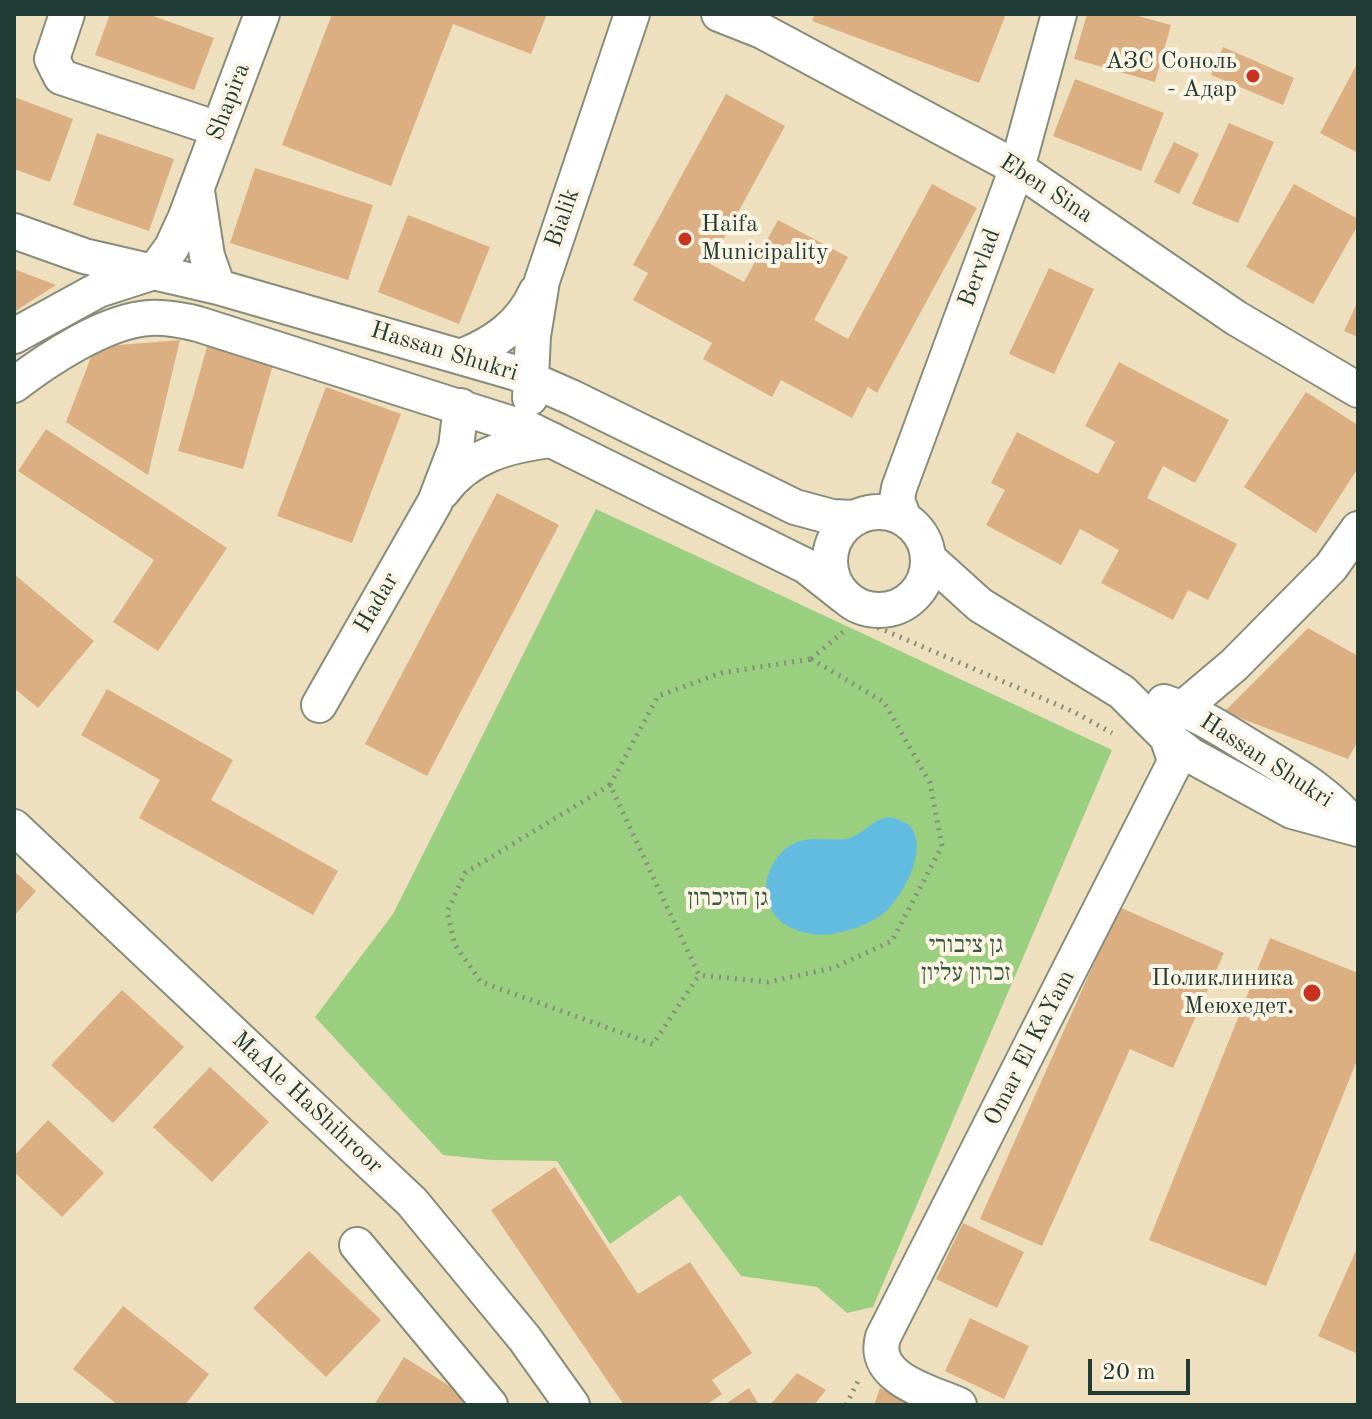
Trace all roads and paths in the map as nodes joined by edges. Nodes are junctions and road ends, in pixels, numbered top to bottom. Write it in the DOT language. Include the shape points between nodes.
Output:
graph roads {
  1 [pos="67,14"];
  2 [pos="262,14"];
  3 [pos="632,14"];
  4 [pos="719,14"];
  5 [pos="1059,14"];
  6 [pos="218,129"];
  7 [pos="1017,168"];
  8 [pos="197,191"];
  9 [pos="14,231"];
  10 [pos="154,272"];
  11 [pos="542,281"];
  12 [pos="218,287"];
  13 [pos="14,336"];
  14 [pos="463,356"];
  15 [pos="529,379"];
  16 [pos="14,385"];
  17 [pos="1358,390"];
  18 [pos="461,406"];
  19 [pos="542,435"];
  20 [pos="435,502"];
  21 [pos="856,518"];
  22 [pos="904,519"];
  23 [pos="1358,529"];
  24 [pos="928,558"];
  25 [pos="980,605"];
  26 [pos="864,610"];
  27 [pos="811,659"];
  28 [pos="1222,676"];
  29 [pos="319,705"];
  30 [pos="1155,725"];
  31 [pos="1228,733"];
  32 [pos="610,785"];
  33 [pos="14,827"];
  34 [pos="1357,828"];
  35 [pos="699,975"];
  36 [pos="357,1245"];
  37 [pos="490,1405"];
  38 [pos="572,1405"];
  39 [pos="959,1405"];
  1 -- 6 [label="street" via="52,59 61,77"];
  2 -- 6 [label="street, Shapira"];
  3 -- 11 [label="street, Bialik"];
  4 -- 7 [label="street, Eben Sina" via="775,38"];
  5 -- 7 [label="street, Bervlad"];
  6 -- 8 [label="street, Shapira"];
  7 -- 17 [label="street, Eben Sina" via="1236,318"];
  7 -- 22 [label="street, Bervlad" via="899,488"];
  8 -- 10 [label="street, Shapira" via="172,247"];
  8 -- 12 [label="street, Shapira" via="207,256"];
  9 -- 10 [label="street, Hassan Shukri" via="84,256"];
  10 -- 12 [label="street, Hassan Shukri"];
  10 -- 13 [label="street" via="98,290"];
  11 -- 14 [label="street" via="508,331"];
  11 -- 15 [label="street, Bialik"];
  12 -- 14 [label="street, Hassan Shukri"];
  14 -- 15 [label="street, Hassan Shukri"];
  15 -- 19 [label="street, Bialik"];
  15 -- 21 [label="street, Hassan Shukri" via="795,507"];
  16 -- 18 [label="street, Hassan Shukri" via="117,326 173,318"];
  18 -- 19 [label="street, Hassan Shukri"];
  18 -- 20 [label="street, Hadar" via="456,447"];
  19 -- 20 [label="street, Hadar" via="475,461"];
  19 -- 26 [label="street, Hassan Shukri" via="806,566"];
  20 -- 29 [label="street, Hadar"];
  21 -- 22 [label="street" via="888,513"];
  21 -- 26 [label="street" via="835,539 830,569 835,583"];
  22 -- 24 [label="street" via="920,536"];
  23 -- 28 [label="street" via="1331,567"];
  24 -- 25 [label="street, Hassan Shukri"];
  24 -- 26 [label="street" via="923,583 911,599"];
  25 -- 26 [label="street"];
  25 -- 30 [label="street, Hassan Shukri" via="1122,692"];
  26 -- 27 [label="path"];
  26 -- 30 [label="path" via="858,619 1074,712"];
  27 -- 32 [label="path" via="721,673 658,696"];
  27 -- 35 [label="path" via="884,702 930,783 942,846 892,941 833,968 768,982"];
  28 -- 30 [label="street"];
  28 -- 31 [label="street" via="1215,702"];
  30 -- 31 [label="street, Hassan Shukri"];
  30 -- 34 [label="street, Hassan Shukri" via="1192,756 1292,811"];
  30 -- 39 [label="street, Omar El KaYam" via="1174,757 1173,766 883,1337 880,1349 887,1369"];
  31 -- 34 [label="street, Hassan Shukri" via="1312,786"];
  32 -- 35 [label="path"];
  32 -- 35 [label="path" via="465,873 447,912 455,945 481,982 653,1044"];
  33 -- 38 [label="street, MaAle HaShihroor" via="412,1202"];
  36 -- 37 [label="street"];
}
